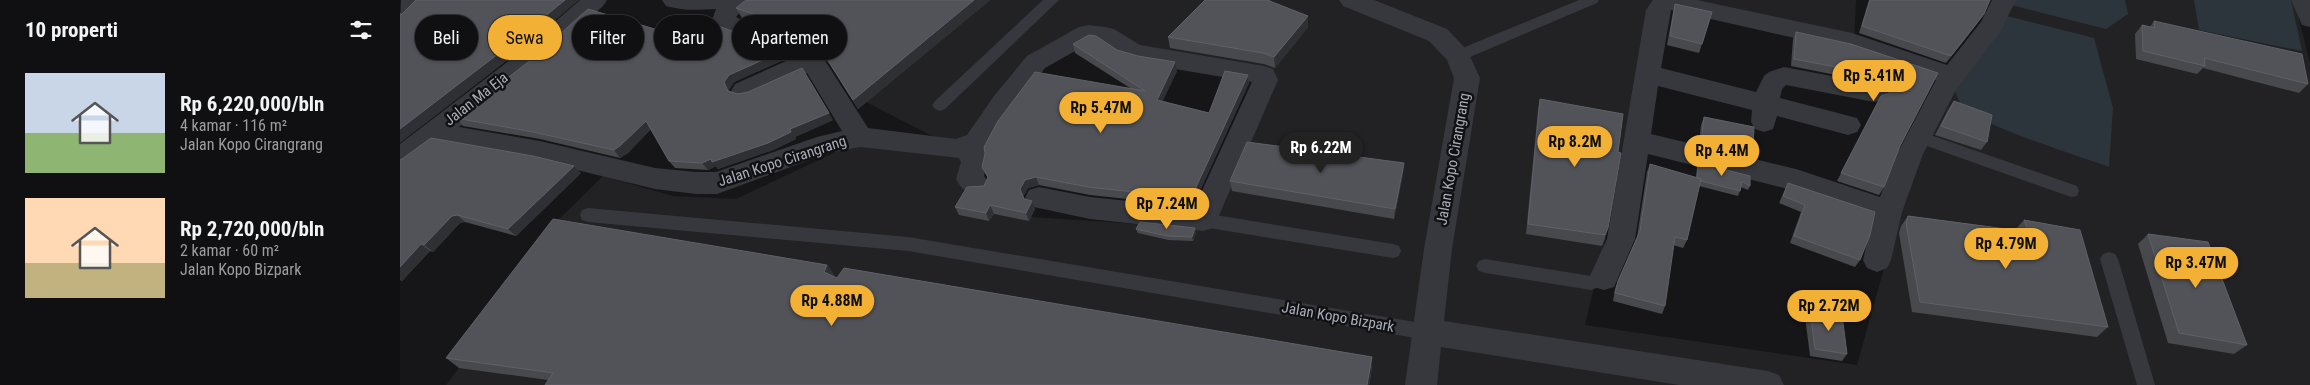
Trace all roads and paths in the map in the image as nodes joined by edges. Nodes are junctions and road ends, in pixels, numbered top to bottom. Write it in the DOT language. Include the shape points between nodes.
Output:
graph roads {
  1 [pos="416,0"];
  2 [pos="595,0"];
  3 [pos="674,0"];
  4 [pos="724,0"];
  5 [pos="740,0"];
  6 [pos="1052,0"];
  7 [pos="1351,0"];
  8 [pos="1592,0"];
  9 [pos="2004,0"];
  10 [pos="2303,0"];
  11 [pos="400,14"];
  12 [pos="2310,19"];
  13 [pos="732,26"];
  14 [pos="1458,56"];
  15 [pos="806,60"];
  16 [pos="814,60"];
  17 [pos="1648,74"];
  18 [pos="1952,76"];
  19 [pos="744,91"];
  20 [pos="1874,93"];
  21 [pos="940,105"];
  22 [pos="1765,113"];
  23 [pos="1848,125"];
  24 [pos="418,136"];
  25 [pos="860,137"];
  26 [pos="1919,137"];
  27 [pos="1638,141"];
  28 [pos="963,148"];
  29 [pos="400,158"];
  30 [pos="976,185"];
  31 [pos="2071,191"];
  32 [pos="1039,198"];
  33 [pos="1888,212"];
  34 [pos="588,216"];
  35 [pos="1203,220"];
  36 [pos="1393,251"];
  37 [pos="2109,259"];
  38 [pos="1878,260"];
  39 [pos="1484,266"];
  40 [pos="1604,278"];
  41 [pos="1427,332"];
  42 [pos="1421,385"];
  43 [pos="1768,385"];
  44 [pos="2146,385"];
  1 -- 11 [label="street"];
  2 -- 24 [label="street, Jalan Ma Eja" via="528,58"];
  3 -- 4 [label="street" via="693,3"];
  5 -- 13 [label="street" via="725,14 724,20"];
  6 -- 21 [label="lane"];
  7 -- 14 [label="street, Jalan Kopo Cirangrang" via="1438,35"];
  8 -- 14 [label="lane"];
  9 -- 18 [label="street" via="1991,26"];
  10 -- 12 [label="street"];
  14 -- 41 [label="street, Jalan Kopo Cirangrang" via="1466,78 1462,117"];
  15 -- 19 [label="street"];
  16 -- 25 [label="street"];
  17 -- 18 [label="street" via="1658,10 1665,1 1852,42"];
  17 -- 22 [label="street"];
  17 -- 27 [label="street"];
  18 -- 26 [label="street"];
  20 -- 22 [label="street" via="1784,76 1774,81"];
  22 -- 23 [label="street"];
  24 -- 25 [label="street, Jalan Kopo Cirangrang" via="536,150 610,167 630,175 702,184 730,180 826,144"];
  24 -- 29 [label="street, Jalan Ma Eja"];
  25 -- 28 [label="street, Jalan Kopo Cirangrang"];
  26 -- 31 [label="lane"];
  26 -- 33 [label="street"];
  27 -- 33 [label="street" via="1817,185"];
  27 -- 40 [label="street" via="1620,239"];
  28 -- 30 [label="street" via="974,162 970,179"];
  28 -- 35 [label="street" via="984,133 1028,70 1048,54 1088,33 1105,35 1128,52 1264,75 1265,80"];
  32 -- 35 [label="street" via="1090,208"];
  33 -- 38 [label="street"];
  34 -- 41 [label="lane, Jalan Kopo Bizpark" via="908,244"];
  35 -- 36 [label="lane"];
  37 -- 44 [label="lane"];
  39 -- 40 [label="lane" via="1592,283"];
  41 -- 42 [label="street, Jalan Kopo Cirangrang"];
  41 -- 43 [label="street, Jalan Kopo Bizpark"];
}
